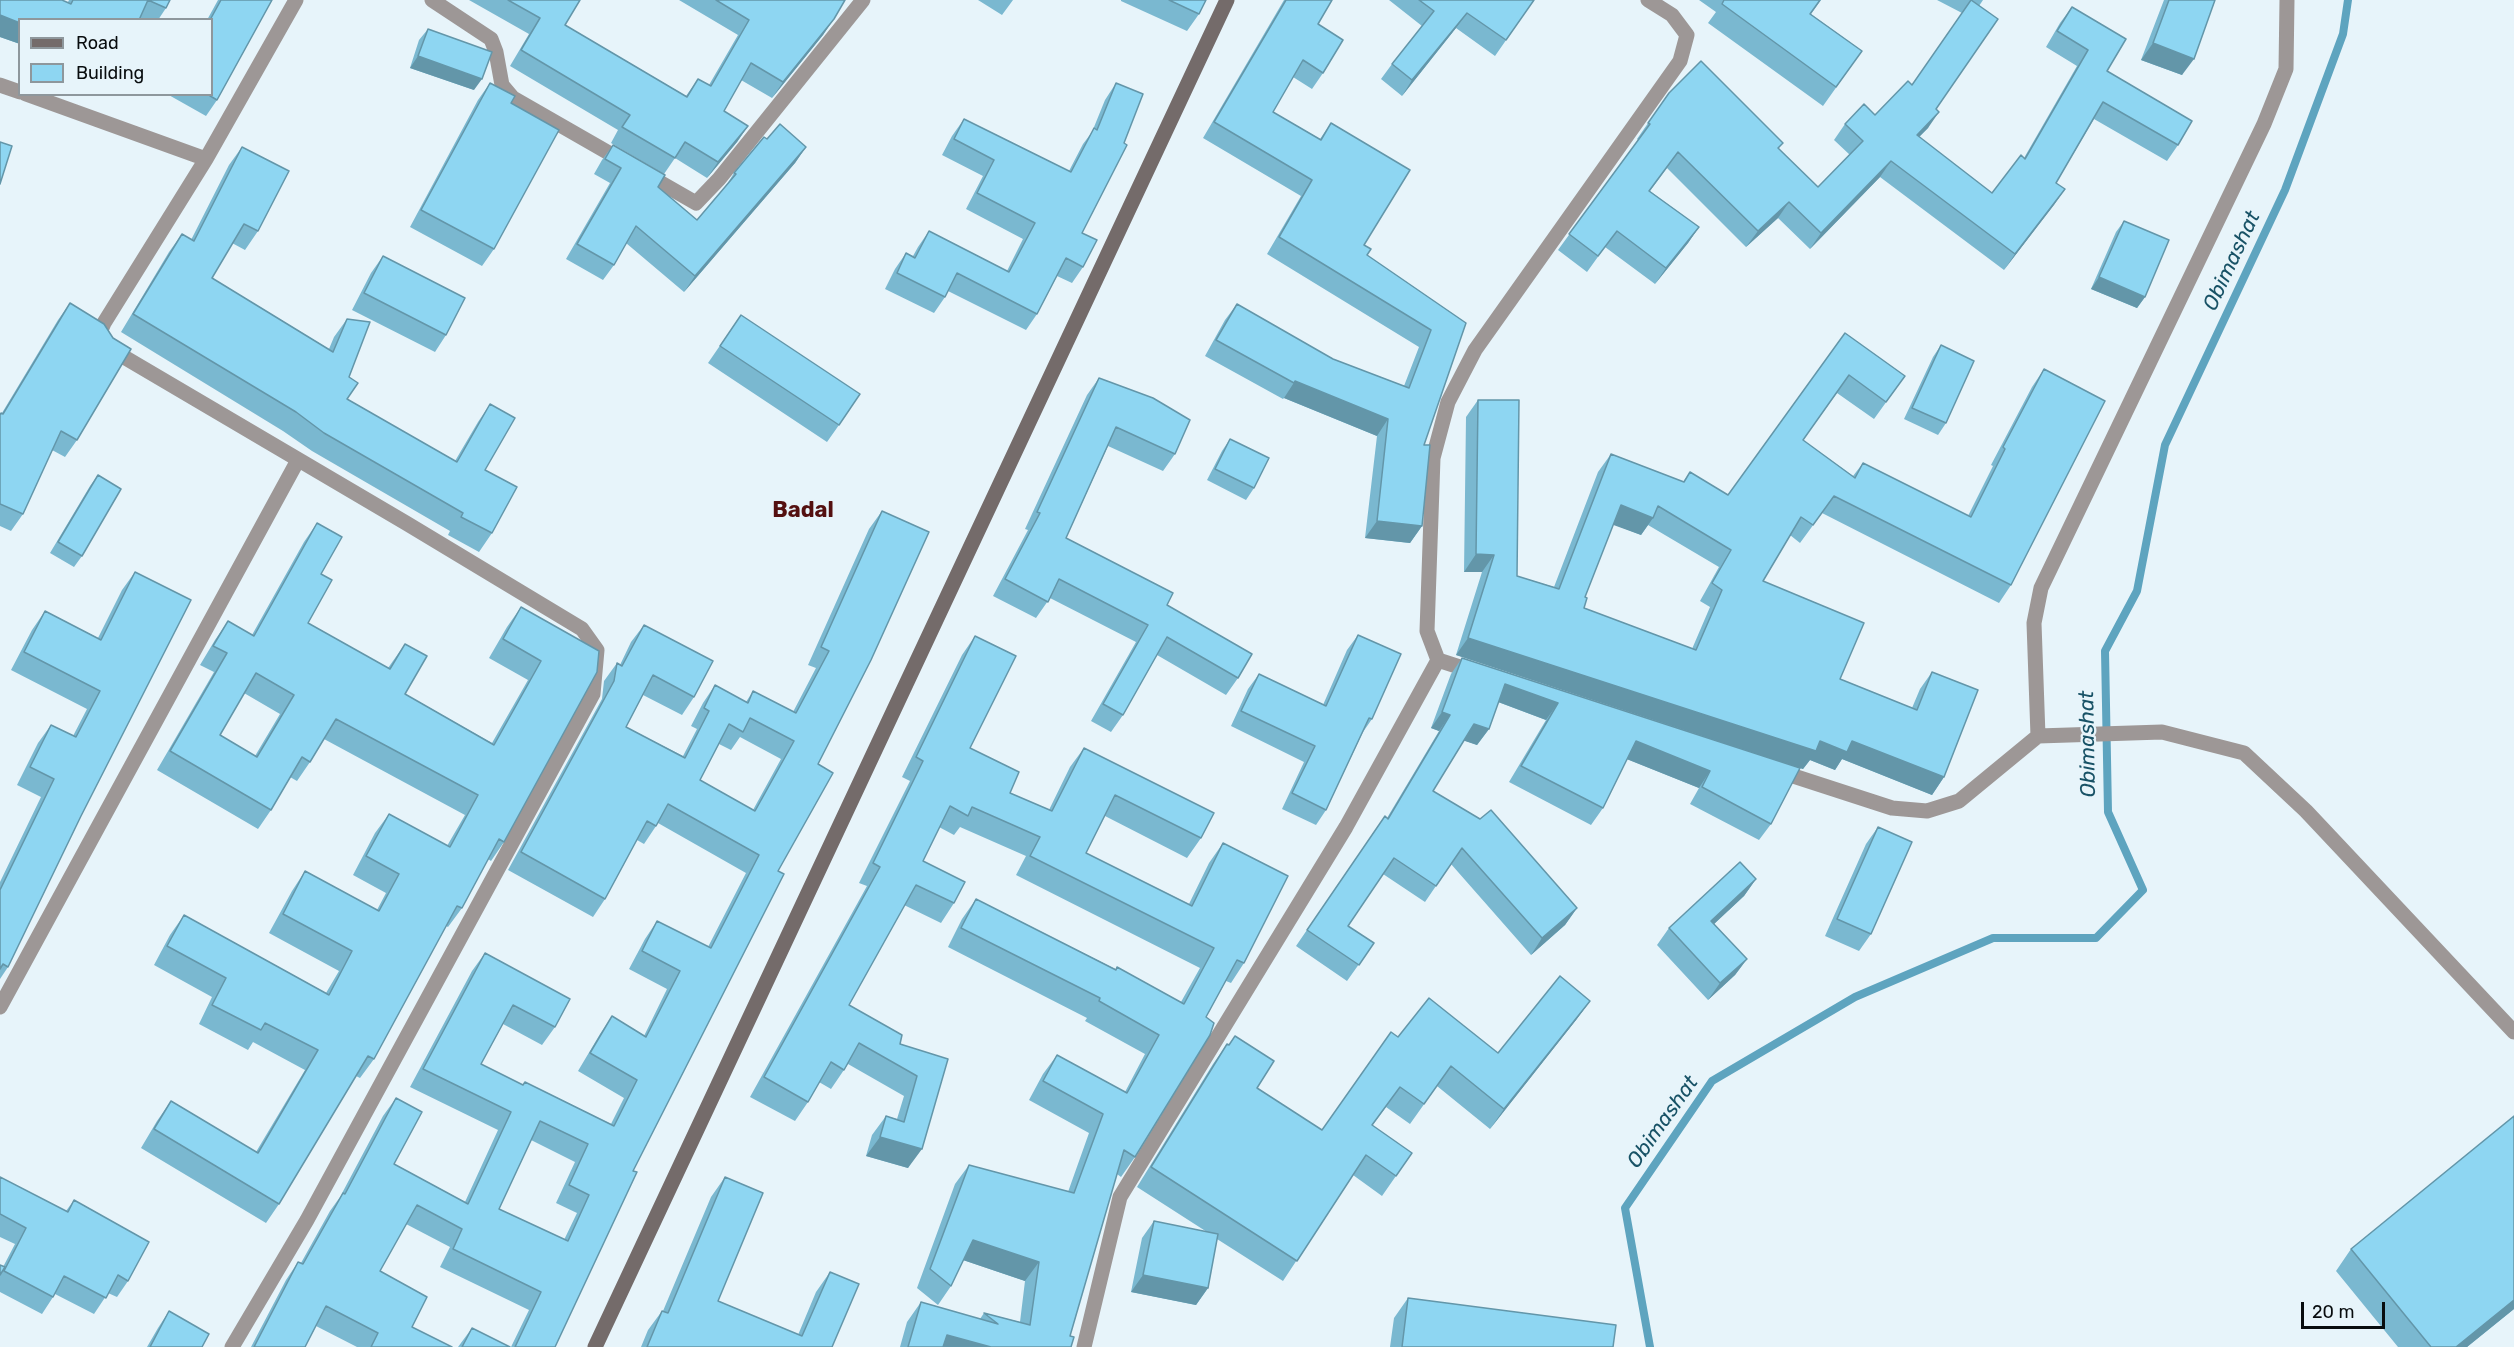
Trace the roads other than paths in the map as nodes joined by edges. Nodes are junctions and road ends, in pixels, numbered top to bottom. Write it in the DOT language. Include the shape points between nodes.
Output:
graph roads {
  1 [pos="296,0"];
  2 [pos="432,0"];
  3 [pos="863,0"];
  4 [pos="1227,0"];
  5 [pos="1648,0"];
  6 [pos="2287,0"];
  7 [pos="0,85"];
  8 [pos="18,91"];
  9 [pos="32,96"];
  10 [pos="206,159"];
  11 [pos="298,460"];
  12 [pos="1438,660"];
  13 [pos="1484,675"];
  14 [pos="2038,736"];
  15 [pos="1768,768"];
  16 [pos="0,1007"];
  17 [pos="2514,1032"];
  18 [pos="232,1347"];
  19 [pos="595,1347"];
  20 [pos="1084,1347"];
  1 -- 10 [label="street"];
  2 -- 3 [label="street" via="491,39 502,85 513,98 696,203"];
  4 -- 19 [label="street"];
  5 -- 12 [label="street" via="1672,15 1687,35 1680,62 1475,350 1448,402 1433,458 1427,631"];
  6 -- 14 [label="street" via="2286,69 2264,124 2042,588 2034,623"];
  7 -- 8 [label="street"];
  9 -- 10 [label="street"];
  10 -- 11 [label="street" via="105,323 101,338 107,347"];
  11 -- 16 [label="street"];
  11 -- 18 [label="street" via="582,630 597,650 593,694 307,1220"];
  12 -- 13 [label="street"];
  12 -- 20 [label="street" via="1346,827 1120,1197"];
  14 -- 15 [label="street" via="1959,801 1927,811 1892,808"];
  14 -- 17 [label="street" via="2162,732 2244,753 2306,811"];
}
